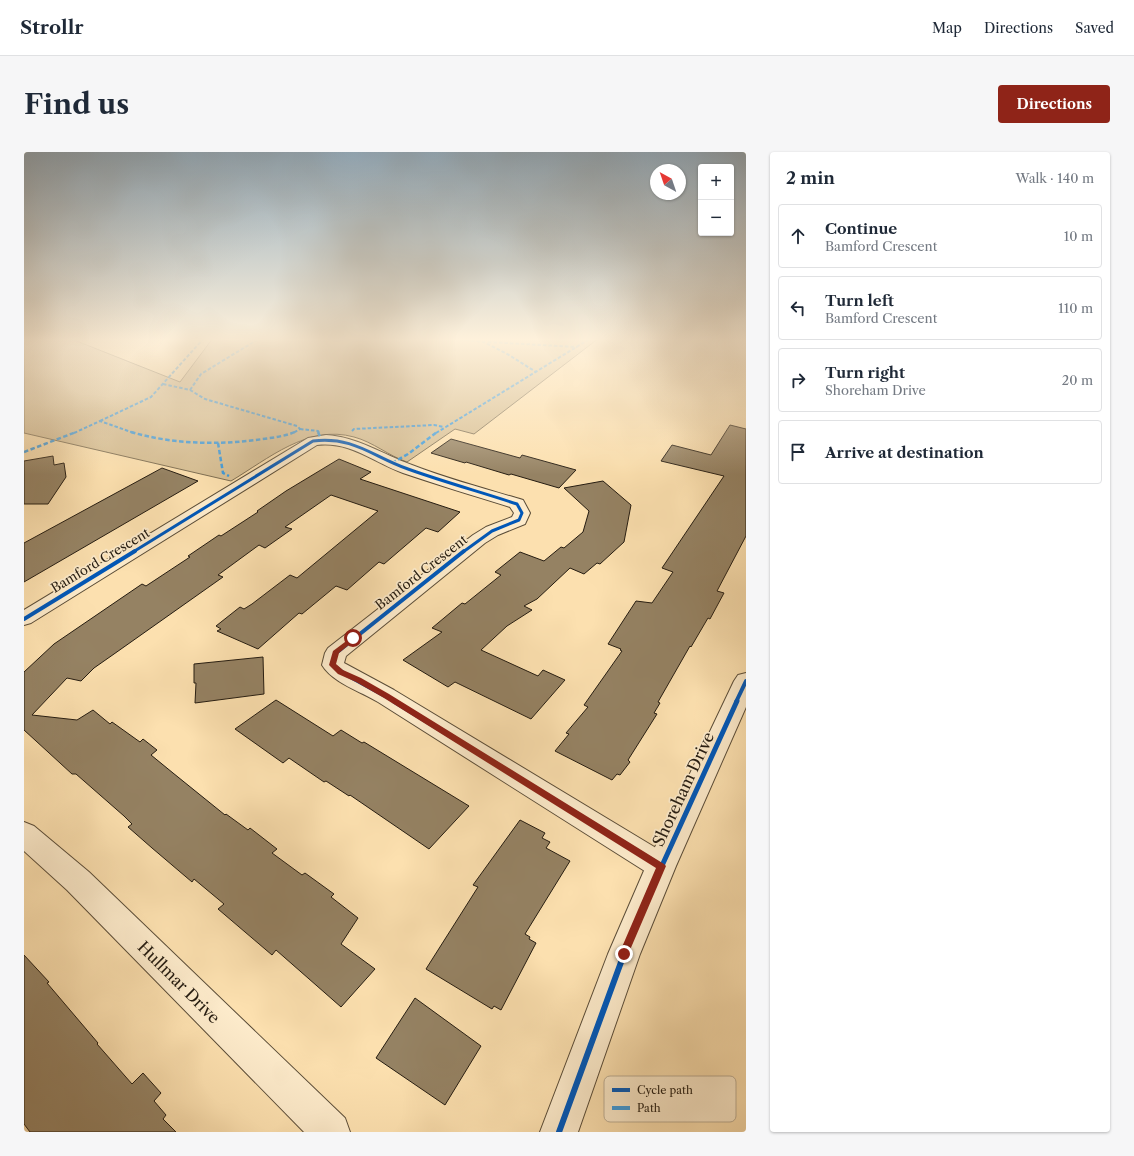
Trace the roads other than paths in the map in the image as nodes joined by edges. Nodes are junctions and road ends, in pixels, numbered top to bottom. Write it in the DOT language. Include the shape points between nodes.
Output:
graph roads {
  1 [pos="24,619"];
  2 [pos="746,681"];
  3 [pos="24,834"];
  4 [pos="661,866"];
  5 [pos="331,1132"];
  6 [pos="559,1132"];
  1 -- 4 [label="street, Bamford Crescent" via="313,441 341,439 407,469 517,504 522,513 519,520 478,539 336,653 333,665"];
  2 -- 4 [label="street, Shoreham Drive"];
  3 -- 5 [label="street, Hullmar Drive" via="78,881"];
  4 -- 6 [label="street, Shoreham Drive" via="624,954"];
}
